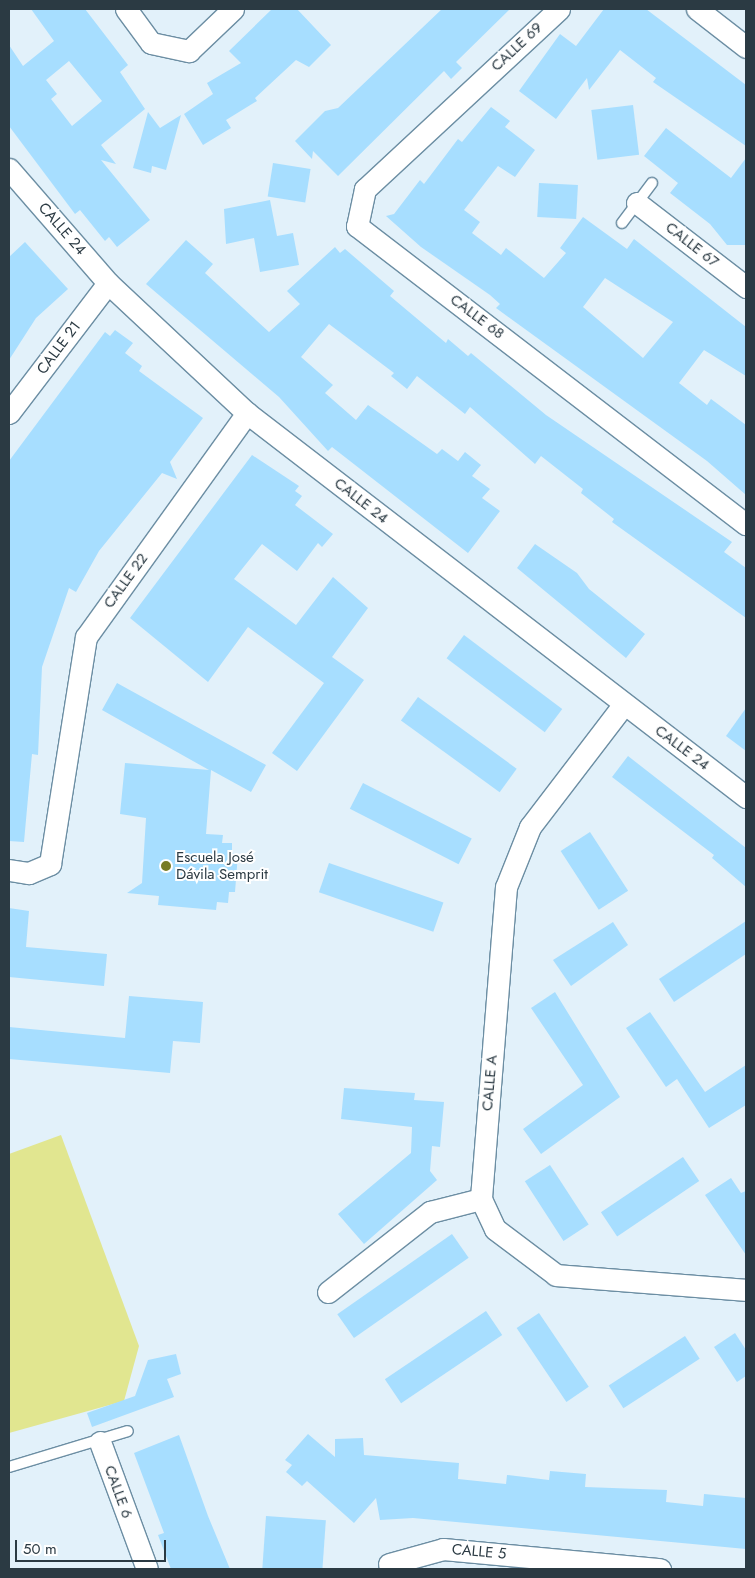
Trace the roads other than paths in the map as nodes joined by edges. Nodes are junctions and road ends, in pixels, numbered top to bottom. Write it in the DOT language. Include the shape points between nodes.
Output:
graph roads {
  1 [pos="126,9"];
  2 [pos="233,9"];
  3 [pos="559,9"];
  4 [pos="697,9"];
  5 [pos="746,47"];
  6 [pos="476,86"];
  7 [pos="9,169"];
  8 [pos="652,183"];
  9 [pos="637,203"];
  10 [pos="622,223"];
  11 [pos="108,283"];
  12 [pos="746,287"];
  13 [pos="9,413"];
  14 [pos="247,413"];
  15 [pos="746,524"];
  16 [pos="624,704"];
  17 [pos="746,797"];
  18 [pos="9,870"];
  19 [pos="481,1199"];
  20 [pos="746,1290"];
  21 [pos="328,1292"];
  22 [pos="128,1431"];
  23 [pos="100,1442"];
  24 [pos="9,1468"];
  25 [pos="389,1564"];
  26 [pos="147,1569"];
  27 [pos="660,1569"];
  1 -- 2 [label="street" via="151,43 189,51"];
  3 -- 6 [label="street, CALLE 69"];
  4 -- 5 [label="street"];
  6 -- 15 [label="street, CALLE 68" via="365,189 357,226"];
  7 -- 11 [label="street, CALLE 24"];
  8 -- 9 [label="lane"];
  9 -- 10 [label="lane"];
  9 -- 12 [label="street, CALLE 67"];
  11 -- 13 [label="street, CALLE 21"];
  11 -- 14 [label="street, CALLE 24"];
  14 -- 16 [label="street, CALLE 24"];
  14 -- 18 [label="street, CALLE 22" via="86,637 50,864 29,873"];
  16 -- 17 [label="street, CALLE 24"];
  16 -- 19 [label="street, CALLE A" via="530,827 506,887"];
  19 -- 20 [label="street" via="496,1229 556,1274"];
  19 -- 21 [label="street" via="430,1212"];
  22 -- 23 [label="lane"];
  23 -- 24 [label="lane"];
  23 -- 26 [label="street, CALLE 6"];
  25 -- 27 [label="street, CALLE 5" via="443,1549"];
}
